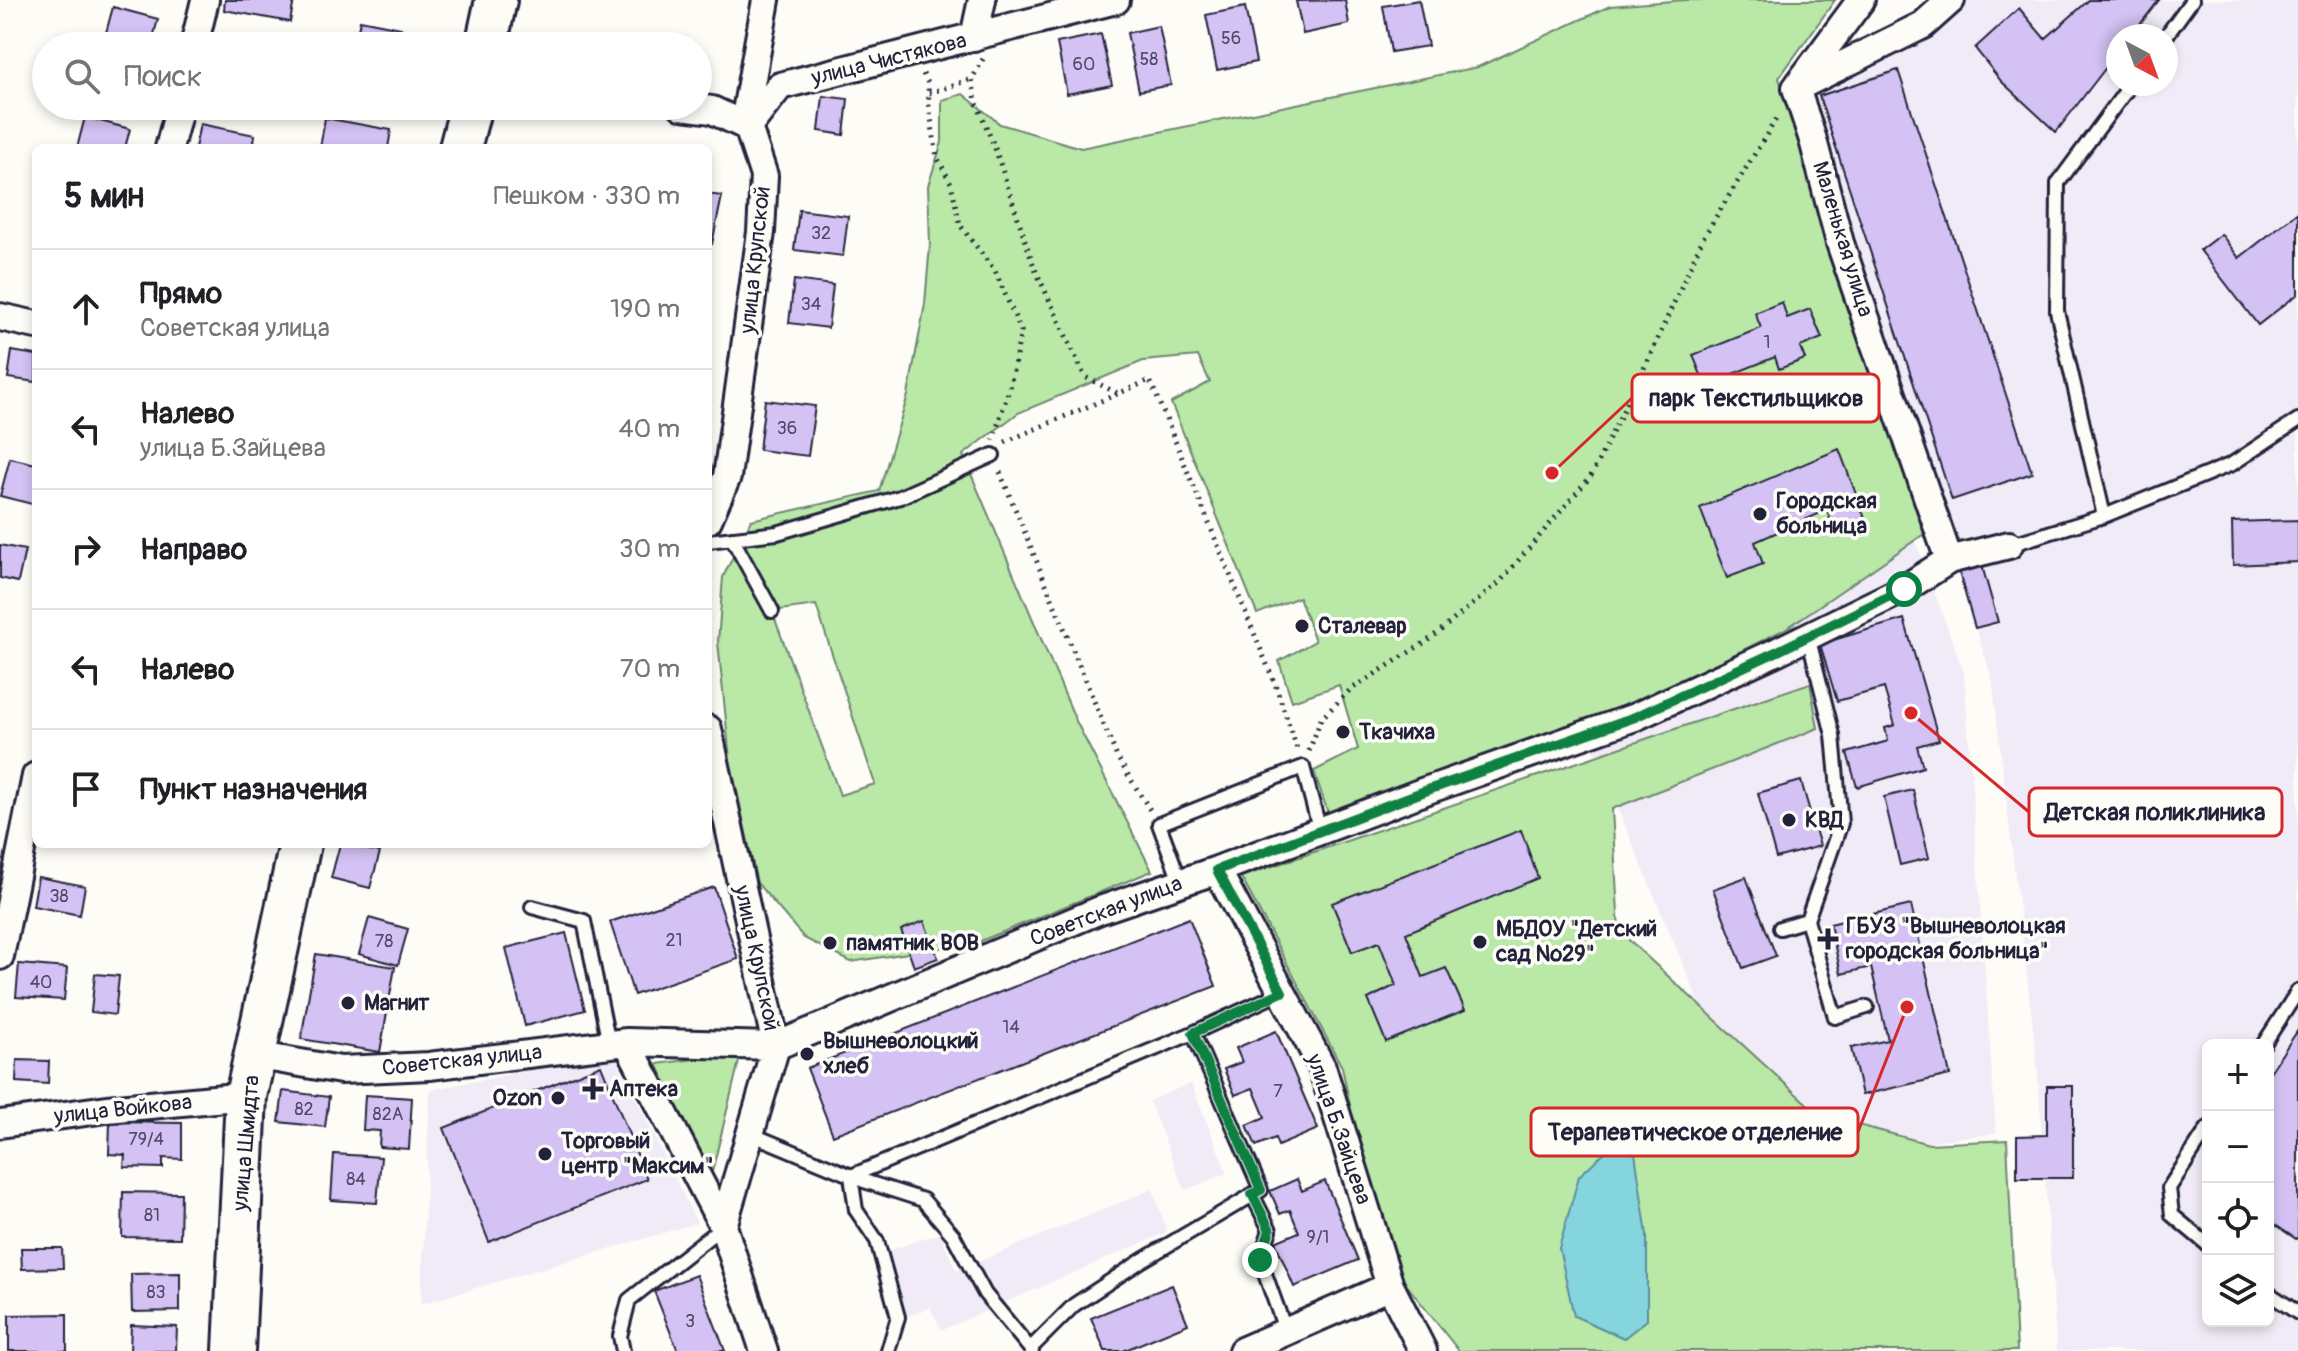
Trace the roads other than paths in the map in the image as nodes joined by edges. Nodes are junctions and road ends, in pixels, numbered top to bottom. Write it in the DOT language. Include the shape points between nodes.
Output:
graph roads {
  1 [pos="205,0"];
  2 [pos="496,0"];
  3 [pos="766,0"];
  4 [pos="982,0"];
  5 [pos="1861,0"];
  6 [pos="1951,0"];
  7 [pos="2192,0"];
  8 [pos="1103,2"];
  9 [pos="2175,24"];
  10 [pos="197,32"];
  11 [pos="489,32"];
  12 [pos="986,34"];
  13 [pos="1796,88"];
  14 [pos="2122,96"];
  15 [pos="712,110"];
  16 [pos="176,120"];
  17 [pos="467,120"];
  18 [pos="748,127"];
  19 [pos="170,144"];
  20 [pos="461,144"];
  21 [pos="0,317"];
  22 [pos="32,324"];
  23 [pos="2298,420"];
  24 [pos="993,455"];
  25 [pos="712,511"];
  26 [pos="2104,516"];
  27 [pos="732,538"];
  28 [pos="712,540"];
  29 [pos="2009,545"];
  30 [pos="1949,560"];
  31 [pos="772,611"];
  32 [pos="1808,636"];
  33 [pos="712,748"];
  34 [pos="32,796"];
  35 [pos="1320,831"];
  36 [pos="299,848"];
  37 [pos="1217,870"];
  38 [pos="1181,883"];
  39 [pos="532,907"];
  40 [pos="1807,920"];
  41 [pos="1780,928"];
  42 [pos="0,956"];
  43 [pos="2298,991"];
  44 [pos="1282,992"];
  45 [pos="1867,1007"];
  46 [pos="1193,1033"];
  47 [pos="2267,1039"];
  48 [pos="618,1043"];
  49 [pos="776,1046"];
  50 [pos="254,1055"];
  51 [pos="246,1096"];
  52 [pos="0,1124"];
  53 [pos="751,1134"];
  54 [pos="2202,1137"];
  55 [pos="851,1176"];
  56 [pos="1252,1194"];
  57 [pos="723,1226"];
  58 [pos="2202,1240"];
  59 [pos="1390,1286"];
  60 [pos="2274,1297"];
  61 [pos="2298,1313"];
  62 [pos="1286,1332"];
  63 [pos="1031,1350"];
  64 [pos="234,1351"];
  65 [pos="623,1351"];
  66 [pos="764,1351"];
  67 [pos="888,1351"];
  68 [pos="1242,1351"];
  69 [pos="1423,1351"];
  1 -- 10 [label="street"];
  2 -- 11 [label="main road"];
  3 -- 18 [label="street, улица Крупской"];
  4 -- 12 [label="street"];
  5 -- 13 [label="street"];
  6 -- 13 [label="street" via="1923,25"];
  7 -- 9 [label="lane"];
  8 -- 12 [label="street, улица Чистякова"];
  12 -- 18 [label="street, улица Чистякова" via="780,86"];
  13 -- 30 [label="street, Маленькая улица" via="1840,243"];
  14 -- 26 [label="lane" via="2058,183 2057,311"];
  15 -- 18 [label="street"];
  16 -- 19 [label="street"];
  17 -- 20 [label="main road"];
  18 -- 25 [label="street, улица Крупской" via="764,176 761,232 727,477"];
  21 -- 22 [label="street"];
  23 -- 26 [label="lane" via="2232,464"];
  24 -- 27 [label="lane" via="900,497 777,533"];
  26 -- 29 [label="lane"];
  27 -- 28 [label="lane"];
  27 -- 31 [label="lane"];
  29 -- 30 [label="street, Советская улица"];
  30 -- 32 [label="street, Советская улица" via="1904,589"];
  32 -- 35 [label="street, Советская улица" via="1635,717"];
  32 -- 40 [label="lane" via="1833,735 1841,823"];
  33 -- 49 [label="street, улица Крупской"];
  34 -- 42 [label="street"];
  35 -- 37 [label="street, Советская улица"];
  35 -- 38 [label="lane" via="1303,767 1159,824"];
  36 -- 50 [label="main road, улица Шмидта"];
  37 -- 38 [label="street, Советская улица"];
  37 -- 44 [label="street, улица Б.Зайцева"];
  38 -- 49 [label="street, Советская улица" via="1100,910"];
  39 -- 48 [label="lane" via="584,921"];
  40 -- 41 [label="lane"];
  40 -- 45 [label="lane" via="1835,1017"];
  43 -- 47 [label="lane"];
  44 -- 46 [label="lane"];
  44 -- 59 [label="street, улица Б.Зайцева" via="1322,1067"];
  46 -- 55 [label="lane"];
  46 -- 56 [label="lane" via="1261,1190"];
  48 -- 49 [label="street, Советская улица"];
  48 -- 50 [label="street, Советская улица" via="429,1066 341,1070"];
  48 -- 57 [label="street"];
  49 -- 53 [label="street"];
  50 -- 51 [label="main road, улица Шмидта"];
  51 -- 52 [label="street, улица Войкова"];
  51 -- 64 [label="main road, улица Шмидта"];
  53 -- 55 [label="lane"];
  53 -- 57 [label="street"];
  54 -- 58 [label="lane" via="2169,1188 2172,1215"];
  55 -- 63 [label="lane" via="923,1200 953,1235 985,1294"];
  55 -- 67 [label="lane" via="856,1210 877,1241 898,1317"];
  56 -- 62 [label="lane" via="1270,1230 1260,1260"];
  56 -- 63 [label="lane" via="1074,1305"];
  57 -- 65 [label="lane" via="629,1300 620,1336"];
  57 -- 66 [label="street"];
  59 -- 62 [label="street"];
  59 -- 69 [label="street, улица Б.Зайцева"];
  60 -- 61 [label="lane"];
  62 -- 68 [label="street"];
}
